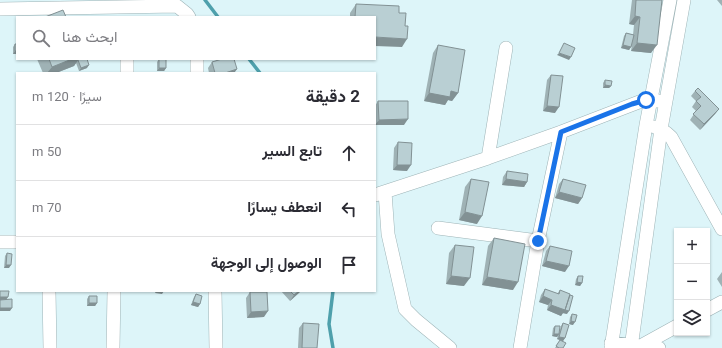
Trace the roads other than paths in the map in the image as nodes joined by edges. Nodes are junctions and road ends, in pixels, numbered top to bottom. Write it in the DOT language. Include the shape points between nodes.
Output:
graph roads {
  1 [pos="670,0"];
  2 [pos="684,0"];
  3 [pos="128,8"];
  4 [pos="0,9"];
  5 [pos="188,16"];
  6 [pos="506,48"];
  7 [pos="127,60"];
  8 [pos="197,60"];
  9 [pos="127,72"];
  10 [pos="197,72"];
  11 [pos="650,100"];
  12 [pos="666,102"];
  13 [pos="646,125"];
  14 [pos="661,129"];
  15 [pos="561,132"];
  16 [pos="488,158"];
  17 [pos="380,194"];
  18 [pos="438,228"];
  19 [pos="722,229"];
  20 [pos="538,241"];
  21 [pos="0,242"];
  22 [pos="16,242"];
  23 [pos="49,292"];
  24 [pos="114,292"];
  25 [pos="215,292"];
  26 [pos="722,302"];
  27 [pos="710,308"];
  28 [pos="674,327"];
  29 [pos="611,346"];
  30 [pos="634,347"];
  31 [pos="50,348"];
  32 [pos="113,348"];
  33 [pos="216,348"];
  34 [pos="450,348"];
  35 [pos="520,348"];
  36 [pos="659,348"];
  1 -- 11 [label="street"];
  2 -- 12 [label="street"];
  3 -- 4 [label="street"];
  3 -- 5 [label="street" via="177,6"];
  6 -- 16 [label="street"];
  7 -- 9 [label="street"];
  8 -- 10 [label="street"];
  11 -- 12 [label="street"];
  11 -- 13 [label="street"];
  11 -- 15 [label="street" via="632,104"];
  12 -- 14 [label="street"];
  13 -- 14 [label="street"];
  13 -- 29 [label="street"];
  14 -- 19 [label="street" via="671,137"];
  14 -- 30 [label="street"];
  15 -- 16 [label="street"];
  15 -- 20 [label="street"];
  16 -- 17 [label="street"];
  17 -- 34 [label="street" via="405,309"];
  18 -- 20 [label="street"];
  20 -- 35 [label="street"];
  21 -- 22 [label="street"];
  23 -- 31 [label="street"];
  24 -- 32 [label="street"];
  25 -- 33 [label="street"];
  26 -- 27 [label="street"];
  28 -- 30 [label="street"];
  29 -- 30 [label="street"];
  30 -- 36 [label="street"];
}
